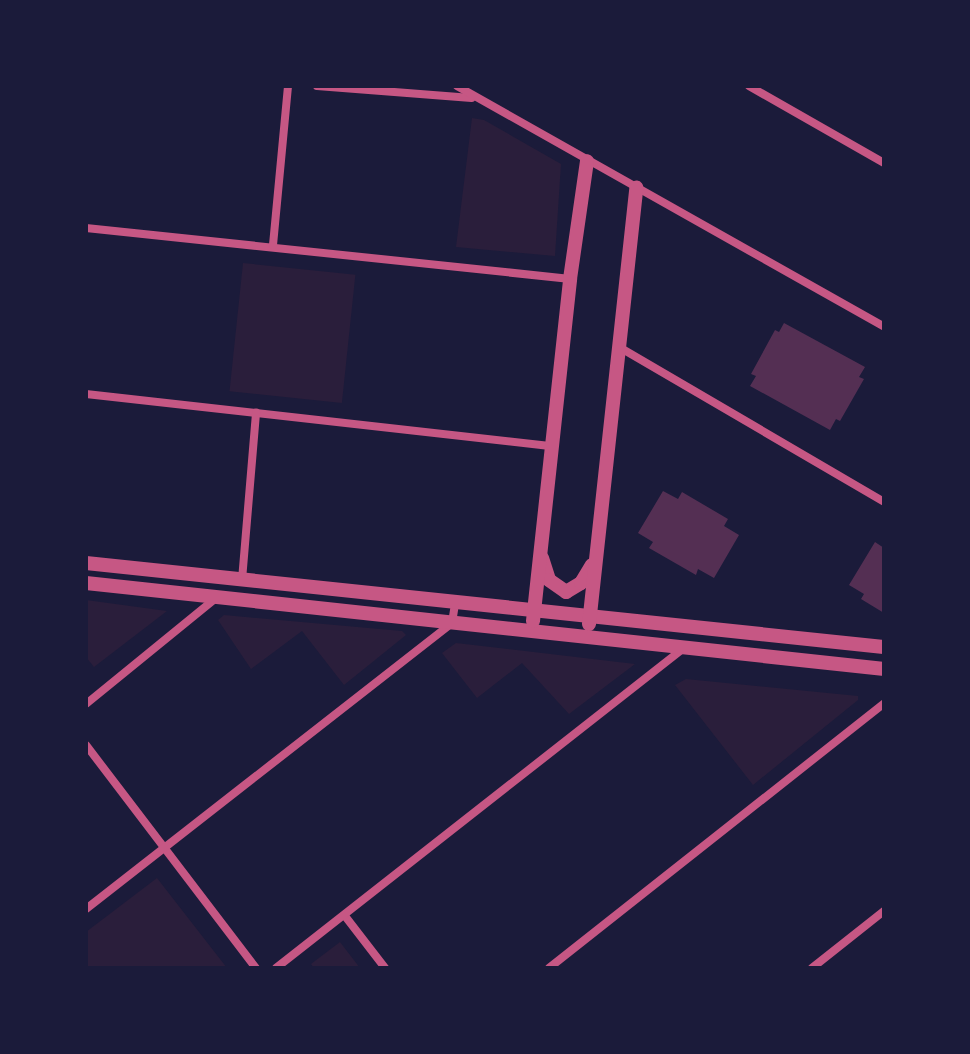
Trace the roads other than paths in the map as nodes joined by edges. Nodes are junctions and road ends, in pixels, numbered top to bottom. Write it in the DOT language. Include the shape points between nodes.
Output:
graph roads {
  1 [pos="288,86"];
  2 [pos="317,86"];
  3 [pos="457,86"];
  4 [pos="749,86"];
  5 [pos="477,98"];
  6 [pos="587,161"];
  7 [pos="884,163"];
  8 [pos="636,188"];
  9 [pos="86,228"];
  10 [pos="273,245"];
  11 [pos="570,279"];
  12 [pos="884,327"];
  13 [pos="618,346"];
  14 [pos="86,394"];
  15 [pos="256,413"];
  16 [pos="552,446"];
  17 [pos="884,502"];
  18 [pos="541,546"];
  19 [pos="596,553"];
  20 [pos="86,563"];
  21 [pos="242,580"];
  22 [pos="86,583"];
  23 [pos="217,598"];
  24 [pos="455,603"];
  25 [pos="533,612"];
  26 [pos="590,618"];
  27 [pos="452,623"];
  28 [pos="532,629"];
  29 [pos="588,636"];
  30 [pos="884,647"];
  31 [pos="685,648"];
  32 [pos="884,669"];
  33 [pos="884,703"];
  34 [pos="86,704"];
  35 [pos="86,745"];
  36 [pos="164,848"];
  37 [pos="86,909"];
  38 [pos="884,911"];
  39 [pos="345,916"];
  40 [pos="256,968"];
  41 [pos="276,968"];
  42 [pos="385,968"];
  43 [pos="549,968"];
  44 [pos="812,968"];
  1 -- 10 [label="street"];
  2 -- 5 [label="street"];
  3 -- 5 [label="street"];
  4 -- 7 [label="street"];
  5 -- 6 [label="street"];
  6 -- 8 [label="street"];
  6 -- 11 [label="street"];
  8 -- 12 [label="street"];
  8 -- 13 [label="street"];
  9 -- 10 [label="street"];
  10 -- 11 [label="street"];
  11 -- 16 [label="street"];
  13 -- 17 [label="street"];
  13 -- 19 [label="street"];
  14 -- 15 [label="street"];
  15 -- 16 [label="street"];
  15 -- 21 [label="street"];
  16 -- 18 [label="street"];
  18 -- 19 [label="street" via="549,580 566,592 587,577"];
  18 -- 25 [label="street"];
  19 -- 26 [label="street"];
  20 -- 21 [label="street"];
  21 -- 24 [label="street"];
  22 -- 23 [label="street"];
  23 -- 27 [label="street"];
  23 -- 34 [label="street"];
  24 -- 25 [label="street"];
  24 -- 27 [label="street"];
  25 -- 26 [label="street"];
  25 -- 28 [label="street"];
  26 -- 29 [label="street"];
  26 -- 30 [label="street"];
  27 -- 28 [label="street"];
  27 -- 36 [label="street"];
  28 -- 29 [label="street"];
  29 -- 31 [label="street"];
  31 -- 32 [label="street"];
  31 -- 39 [label="street"];
  33 -- 43 [label="street"];
  35 -- 36 [label="street"];
  36 -- 37 [label="street"];
  36 -- 40 [label="street"];
  38 -- 44 [label="street"];
  39 -- 41 [label="street"];
  39 -- 42 [label="street"];
}
